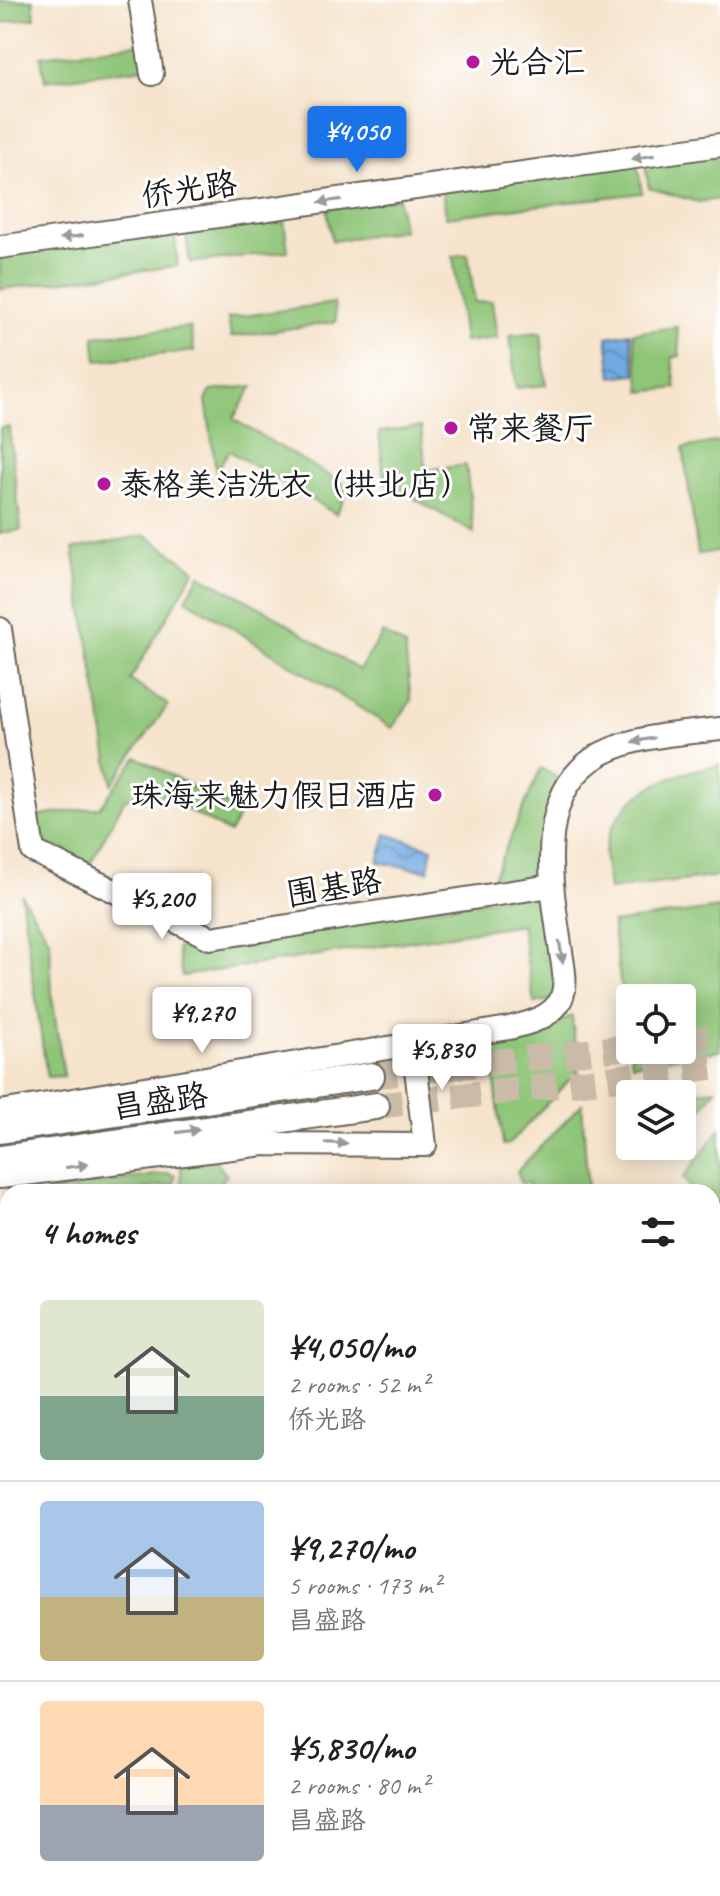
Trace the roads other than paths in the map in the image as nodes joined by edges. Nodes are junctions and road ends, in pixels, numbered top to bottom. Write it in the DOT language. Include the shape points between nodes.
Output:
graph roads {
  1 [pos="140,0"];
  2 [pos="152,74"];
  3 [pos="720,145"];
  4 [pos="0,247"];
  5 [pos="0,629"];
  6 [pos="720,729"];
  7 [pos="551,886"];
  8 [pos="413,1044"];
  9 [pos="371,1076"];
  10 [pos="376,1106"];
  11 [pos="0,1112"];
  12 [pos="0,1130"];
  13 [pos="0,1159"];
  14 [pos="0,1177"];
  1 -- 2 [label="street"];
  3 -- 4 [label="street, 侨光路, one-way"];
  5 -- 7 [label="street, 围基路" via="33,851 210,938"];
  6 -- 7 [label="street, one-way" via="620,745 582,769 559,807 552,832"];
  7 -- 8 [label="street, one-way" via="564,985 556,1007 530,1023"];
  8 -- 11 [label="street"];
  14 -- 8 [label="street, one-way" via="253,1144 425,1145"];
  9 -- 12 [label="main road, 昌盛路"];
  13 -- 10 [label="main road, 昌盛路, one-way"];
}
